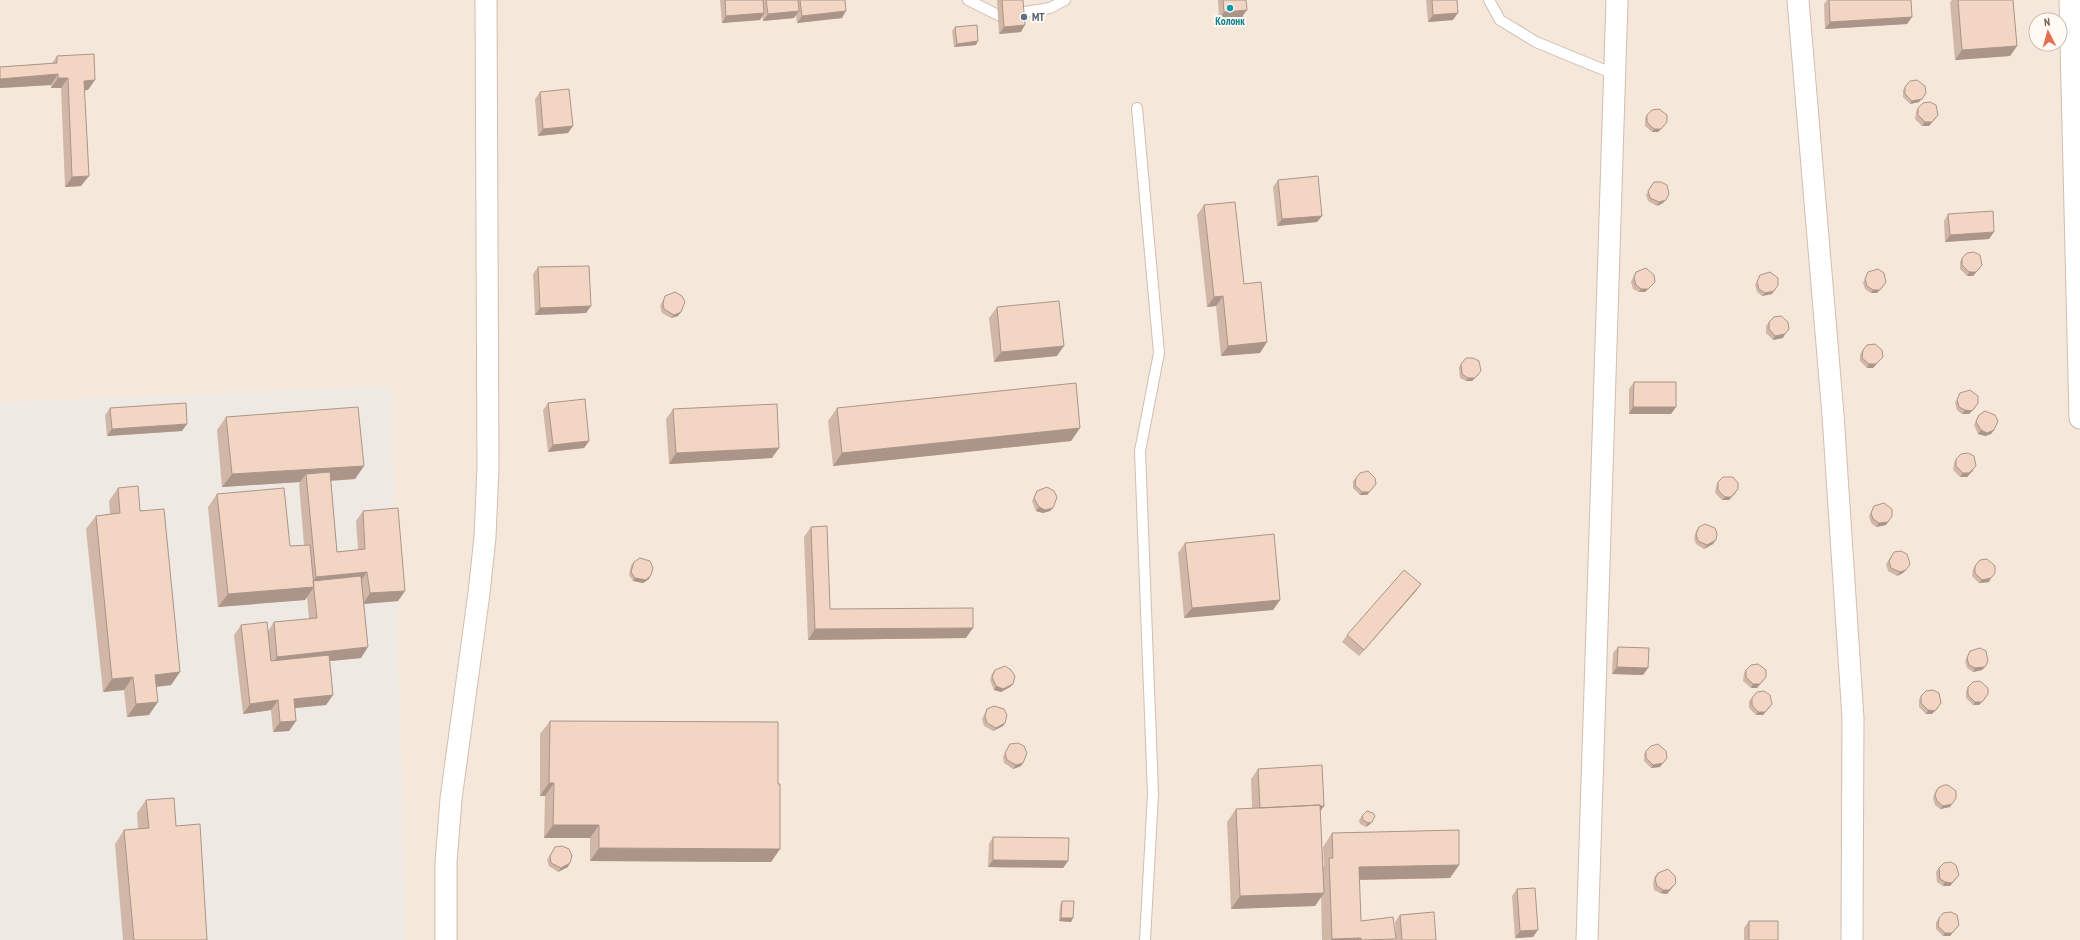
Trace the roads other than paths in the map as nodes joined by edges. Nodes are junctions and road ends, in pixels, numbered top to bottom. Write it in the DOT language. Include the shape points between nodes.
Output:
graph roads {
  1 [pos="486,0"];
  2 [pos="968,0"];
  3 [pos="1065,0"];
  4 [pos="1489,0"];
  5 [pos="1617,0"];
  6 [pos="1798,0"];
  7 [pos="2070,0"];
  8 [pos="1019,13"];
  9 [pos="998,15"];
  10 [pos="1614,74"];
  11 [pos="1136,108"];
  12 [pos="2080,418"];
  13 [pos="446,940"];
  14 [pos="1145,940"];
  15 [pos="1587,940"];
  16 [pos="1852,940"];
  1 -- 13 [label="street" via="486,530 451,799 446,862"];
  2 -- 9 [label="lane"];
  3 -- 8 [label="lane" via="1050,8"];
  4 -- 10 [label="lane" via="1500,20 1536,42"];
  5 -- 10 [label="street"];
  6 -- 16 [label="street" via="1834,415 1853,718"];
  7 -- 12 [label="street"];
  10 -- 15 [label="street"];
  11 -- 14 [label="lane" via="1159,353 1140,451 1153,794"];
}
